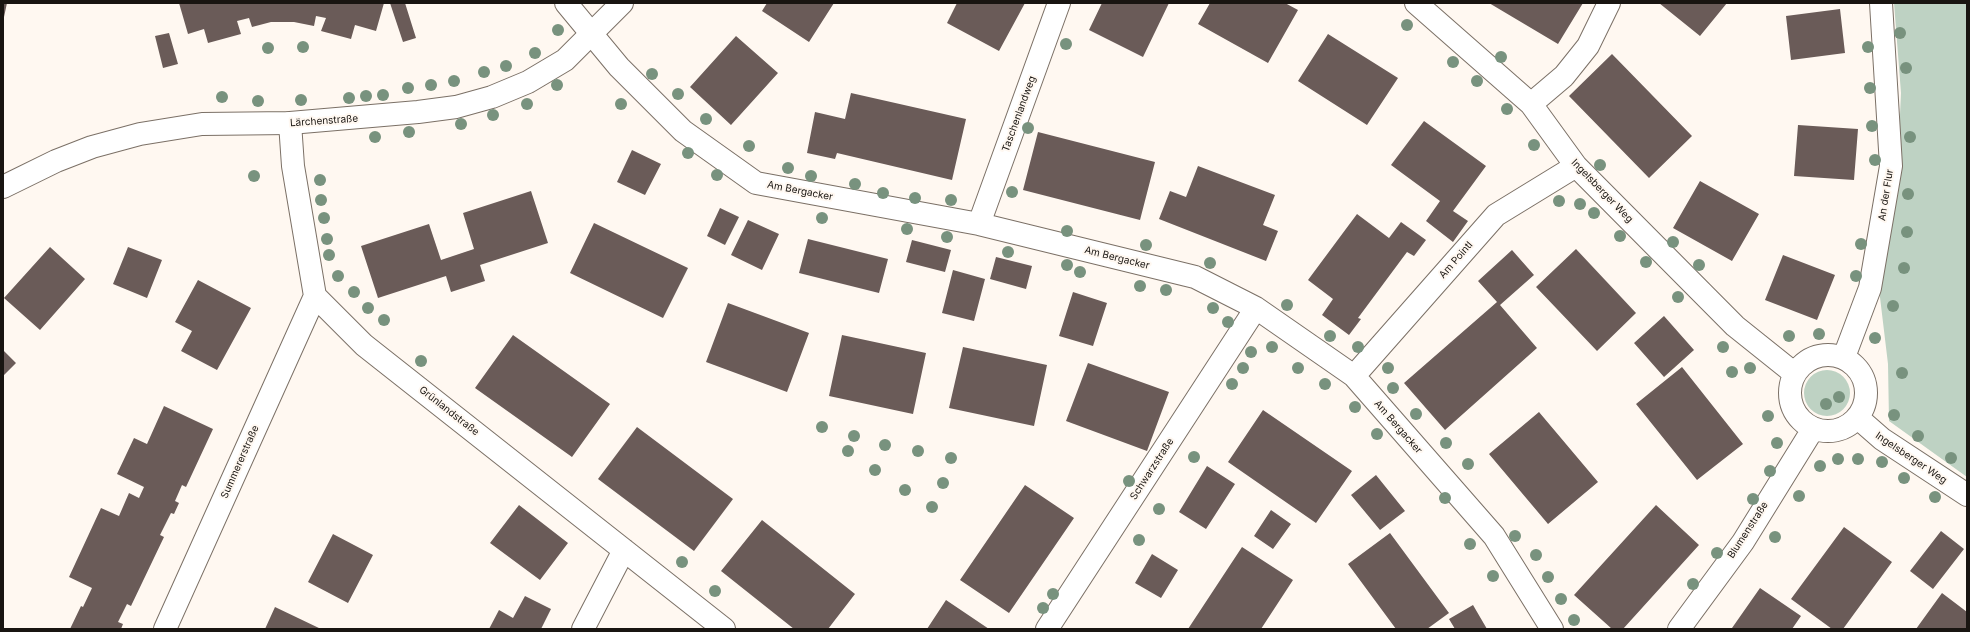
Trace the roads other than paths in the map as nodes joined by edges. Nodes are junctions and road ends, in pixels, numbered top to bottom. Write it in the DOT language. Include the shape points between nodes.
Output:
graph roads {
  1 [pos="566,3"];
  2 [pos="622,3"];
  3 [pos="1059,3"];
  4 [pos="1416,3"];
  5 [pos="1609,3"];
  6 [pos="1881,3"];
  7 [pos="592,34"];
  8 [pos="1531,104"];
  9 [pos="290,123"];
  10 [pos="1576,166"];
  11 [pos="3,187"];
  12 [pos="979,224"];
  13 [pos="315,296"];
  14 [pos="1256,308"];
  15 [pos="1844,357"];
  16 [pos="1795,374"];
  17 [pos="1354,376"];
  18 [pos="1858,418"];
  19 [pos="1813,428"];
  20 [pos="1967,495"];
  21 [pos="624,550"];
  22 [pos="165,629"];
  23 [pos="583,629"];
  24 [pos="724,629"];
  25 [pos="1047,629"];
  26 [pos="1552,629"];
  27 [pos="1679,629"];
  1 -- 7 [label="street, Am Bergacker"];
  2 -- 7 [label="street, Lärchenstraße"];
  3 -- 12 [label="street, Taschenlandweg"];
  4 -- 8 [label="street, Ingelsberger Weg"];
  5 -- 8 [label="street" via="1588,46 1564,76"];
  6 -- 15 [label="street, An der Flur" via="1891,166 1870,288"];
  7 -- 9 [label="street, Lärchenstraße" via="565,60 528,82 492,97 456,107 418,112"];
  7 -- 12 [label="street, Am Bergacker" via="619,67 683,130 756,183"];
  8 -- 10 [label="street, Ingelsberger Weg"];
  9 -- 11 [label="street, Lärchenstraße" via="202,124 140,134 92,147"];
  9 -- 13 [label="street" via="293,166"];
  10 -- 16 [label="street, Ingelsberger Weg" via="1735,326"];
  10 -- 17 [label="street, Am Pointl" via="1496,214"];
  12 -- 14 [label="street, Am Bergacker" via="1195,277"];
  13 -- 21 [label="street, Grünlandstraße" via="364,345"];
  13 -- 22 [label="street, Summererstraße"];
  14 -- 17 [label="street, Am Bergacker"];
  14 -- 25 [label="street, Schwarzstraße"];
  15 -- 16 [label="street" via="1833,354 1811,358"];
  15 -- 18 [label="street" via="1861,371 1866,385 1867,396"];
  16 -- 19 [label="street" via="1790,386 1790,399 1794,411 1802,422"];
  17 -- 26 [label="street, Am Bergacker" via="1494,536"];
  18 -- 19 [label="street" via="1837,431 1825,432"];
  18 -- 20 [label="street, Ingelsberger Weg" via="1882,439"];
  19 -- 27 [label="street, Blumenstraße" via="1743,542"];
  21 -- 23 [label="street"];
  21 -- 24 [label="street, Grünlandstraße"];
}
